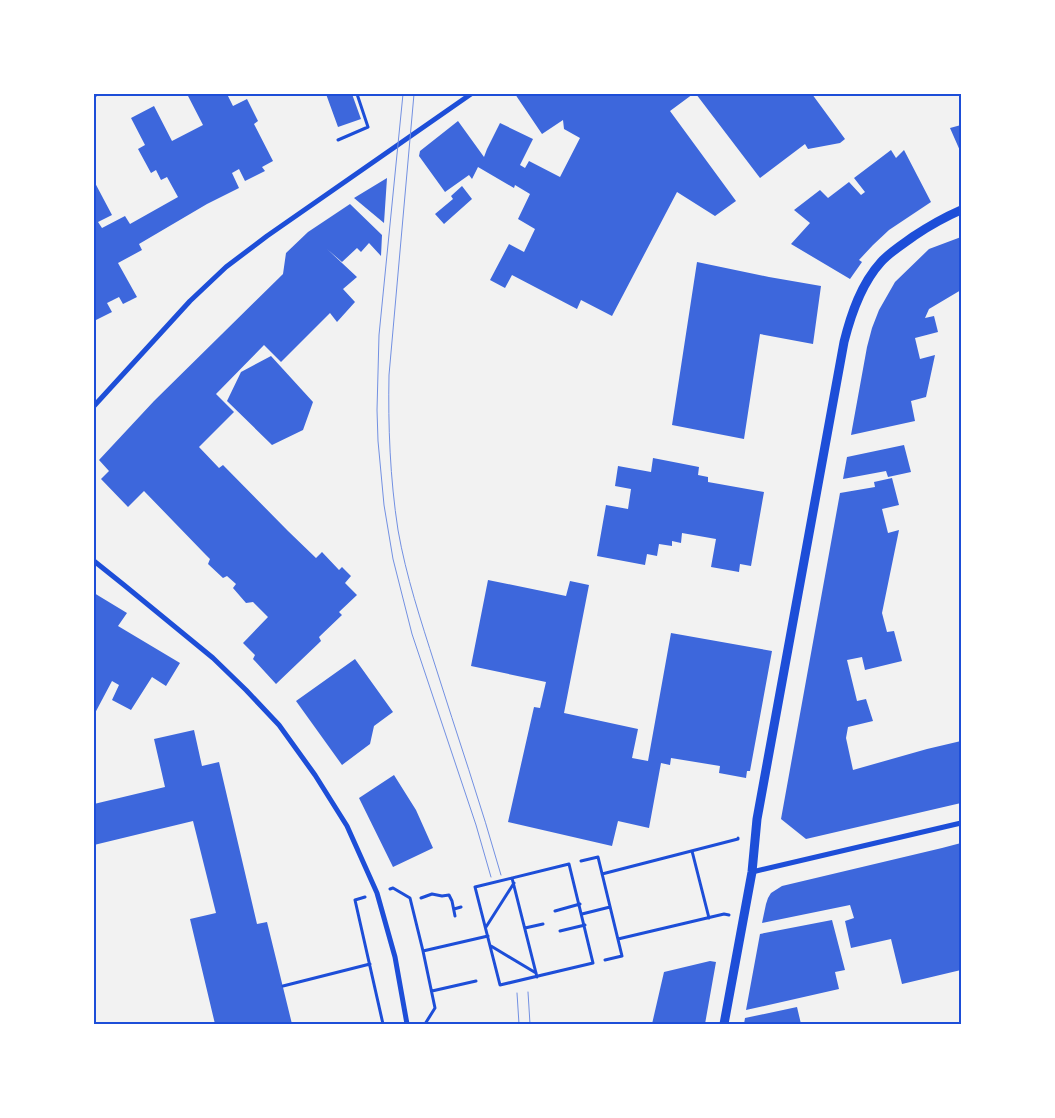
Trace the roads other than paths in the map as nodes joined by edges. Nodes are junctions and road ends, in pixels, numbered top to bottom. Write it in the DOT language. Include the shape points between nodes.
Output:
graph roads {
  1 [pos="471,94"];
  2 [pos="961,210"];
  3 [pos="94,406"];
  4 [pos="94,561"];
  5 [pos="961,823"];
  6 [pos="752,872"];
  7 [pos="407,1024"];
  8 [pos="724,1024"];
  1 -- 3 [label="street" via="226,267 190,301"];
  2 -- 6 [label="street" via="929,226 880,263 849,321 757,819"];
  4 -- 7 [label="street" via="213,658 279,725 315,775 347,826 377,893 395,957"];
  5 -- 6 [label="street"];
  6 -- 8 [label="street"];
}
